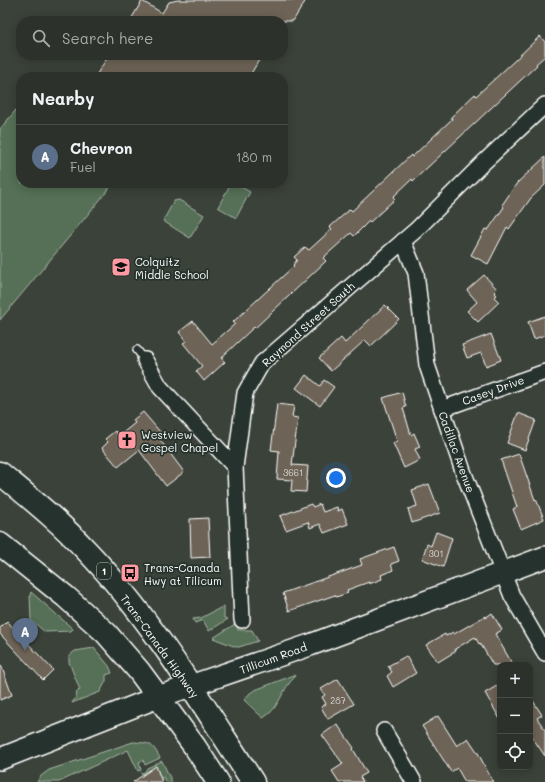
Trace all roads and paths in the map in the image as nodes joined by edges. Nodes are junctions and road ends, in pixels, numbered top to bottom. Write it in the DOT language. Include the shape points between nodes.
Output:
graph roads {
  1 [pos="545,105"];
  2 [pos="403,241"];
  3 [pos="141,355"];
  4 [pos="545,372"];
  5 [pos="442,409"];
  6 [pos="235,467"];
  7 [pos="0,473"];
  8 [pos="0,544"];
  9 [pos="545,557"];
  10 [pos="503,572"];
  11 [pos="242,620"];
  12 [pos="545,653"];
  13 [pos="190,686"];
  14 [pos="158,697"];
  15 [pos="384,731"];
  16 [pos="0,759"];
  17 [pos="218,782"];
  18 [pos="252,782"];
  19 [pos="414,782"];
  1 -- 2 [label="street, Raymond Street South"];
  2 -- 5 [label="street, Cadillac Avenue" via="416,273 427,365"];
  2 -- 6 [label="street, Raymond Street South" via="262,363 245,393"];
  3 -- 6 [label="street" via="160,387"];
  4 -- 5 [label="street, Casey Drive"];
  5 -- 10 [label="street, Cadillac Avenue" via="463,471"];
  6 -- 11 [label="street, Raymond Street South"];
  7 -- 13 [label="highway, Trans-Canada Highway / 1" via="52,516 86,550 147,623"];
  8 -- 14 [label="highway" via="66,597 106,634"];
  9 -- 10 [label="main road, Tillicum Road"];
  10 -- 12 [label="street, Cadillac Avenue" via="512,596"];
  10 -- 13 [label="main road, Tillicum Road" via="310,645"];
  13 -- 14 [label="main road, Tillicum Road"];
  13 -- 18 [label="highway, Trans-Canada Highway / 1"];
  14 -- 16 [label="main road, Tillicum Road"];
  14 -- 17 [label="highway"];
  15 -- 19 [label="street"];
}
